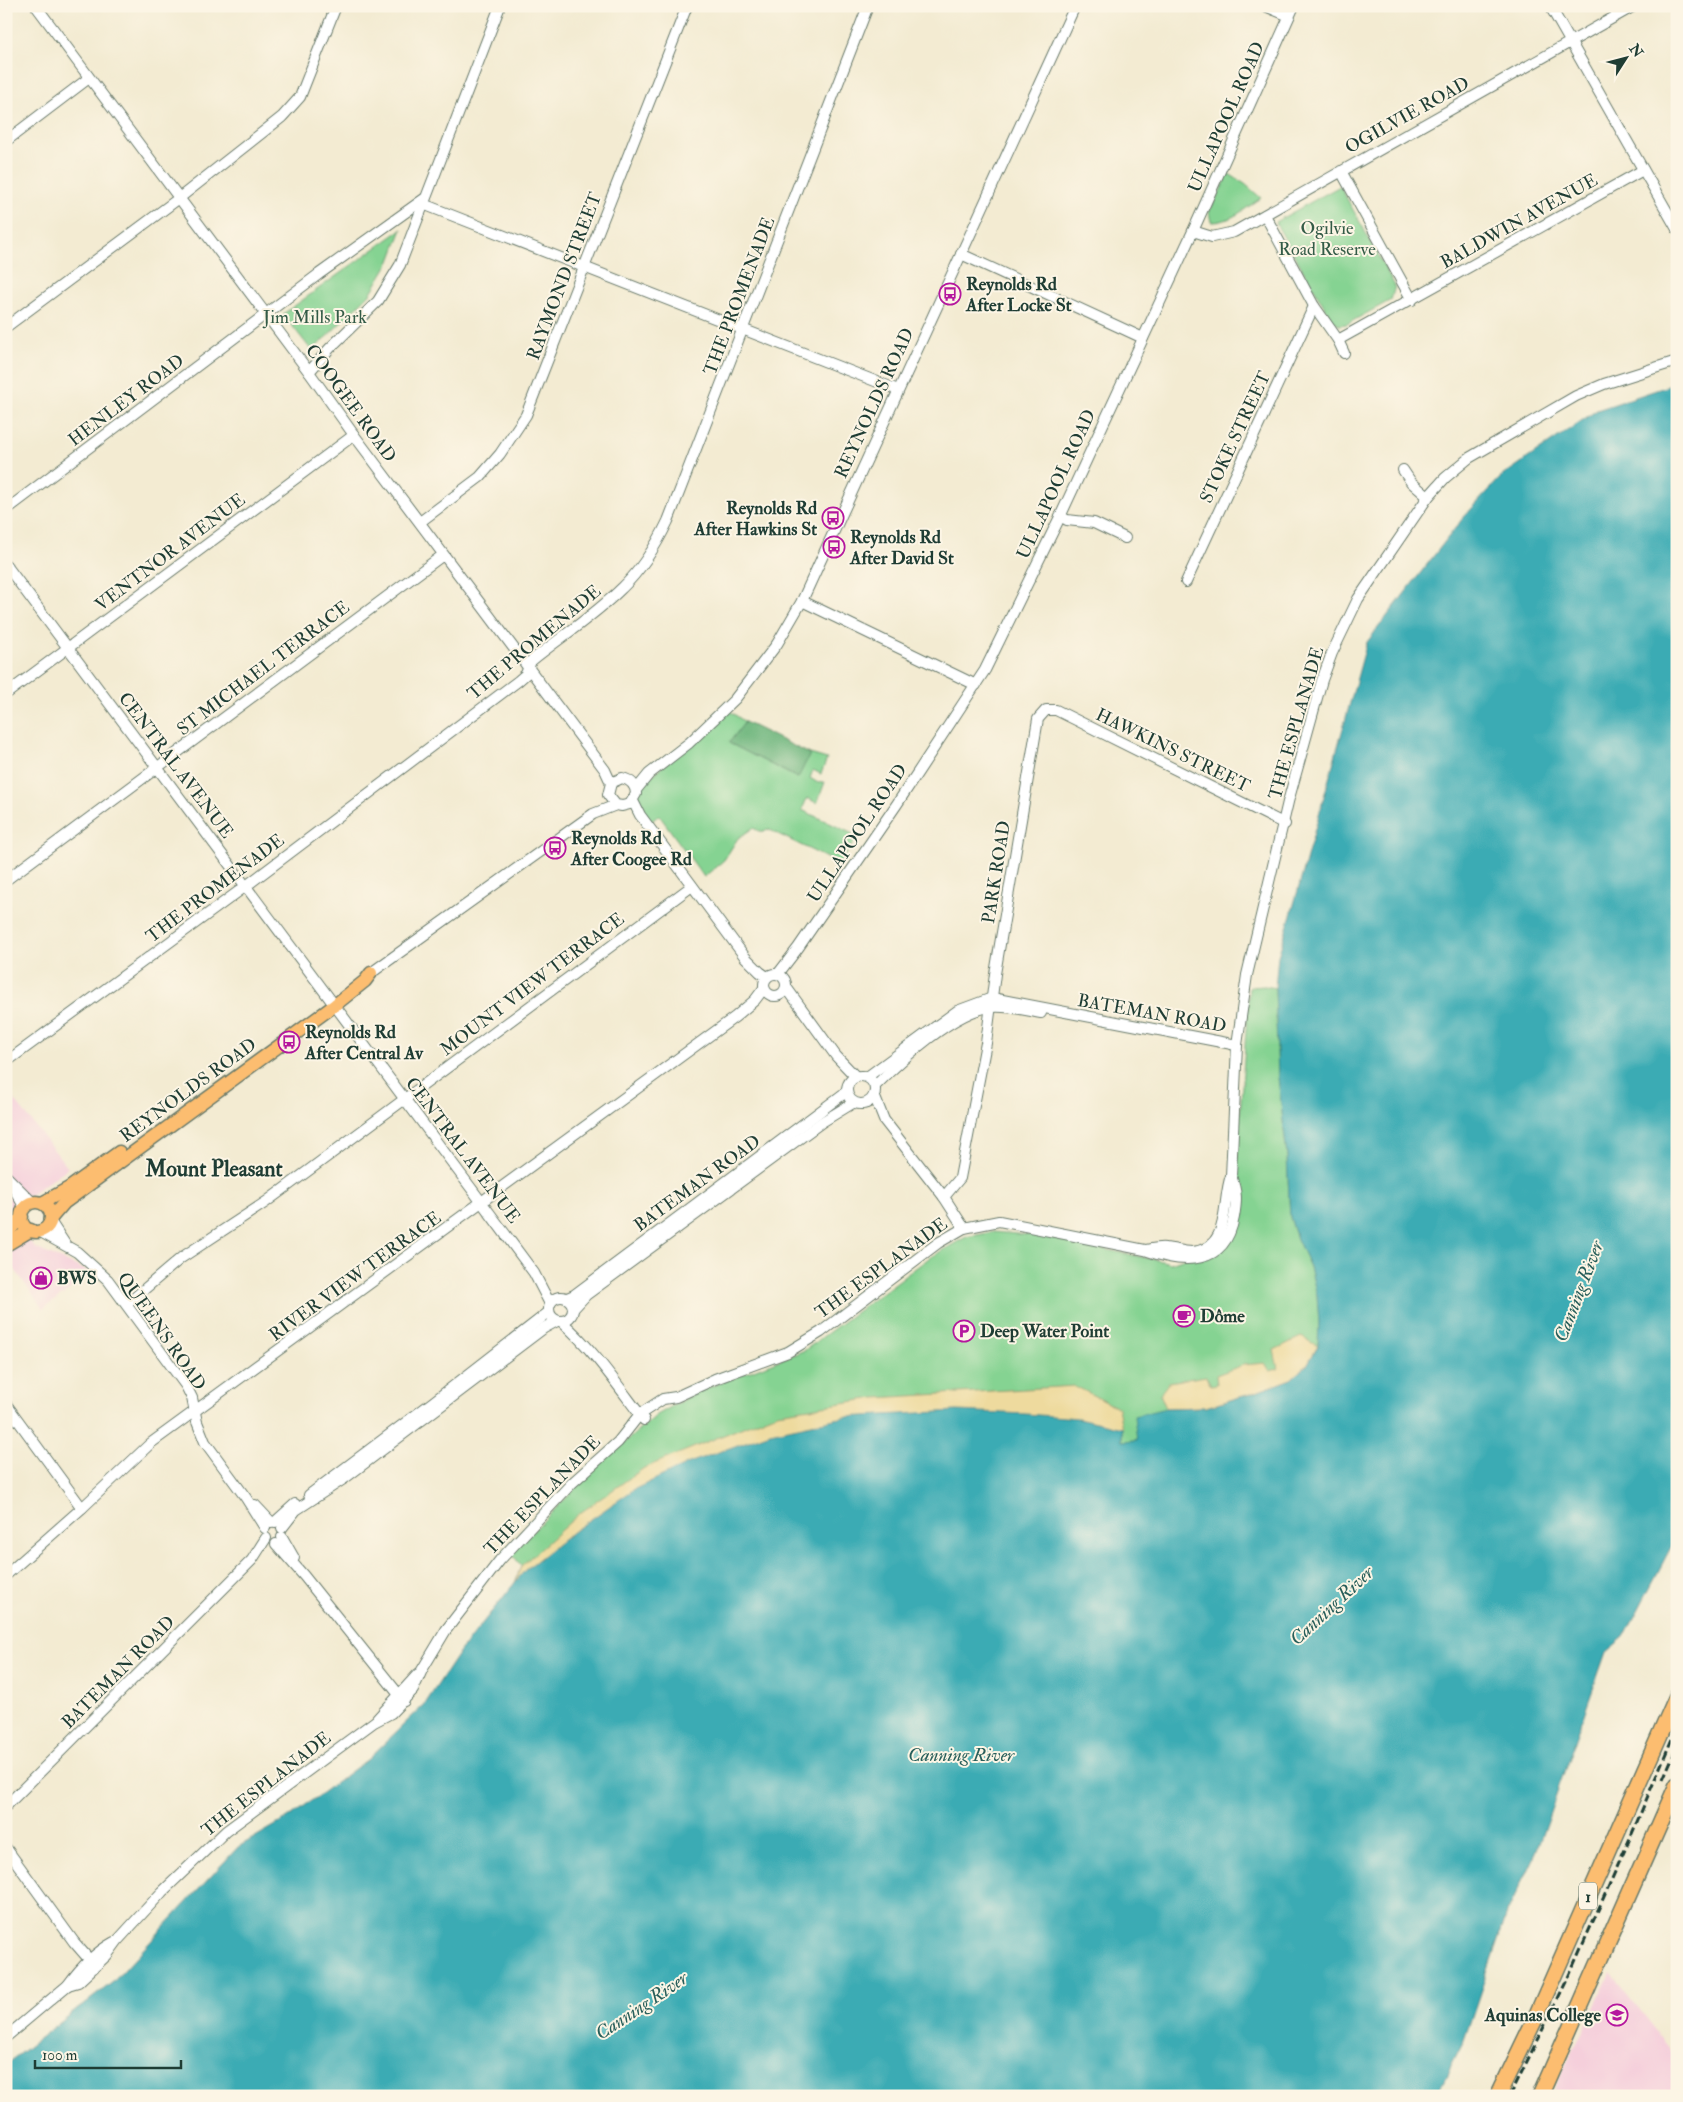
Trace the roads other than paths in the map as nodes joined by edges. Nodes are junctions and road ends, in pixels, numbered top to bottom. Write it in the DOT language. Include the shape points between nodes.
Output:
graph roads {
  1 [pos="336,6"];
  2 [pos="500,6"];
  3 [pos="686,6"];
  4 [pos="868,6"];
  5 [pos="1075,6"];
  6 [pos="1266,6"];
  7 [pos="1294,6"];
  8 [pos="1550,6"];
  9 [pos="1634,6"];
  10 [pos="40,8"];
  11 [pos="1289,16"];
  12 [pos="1570,42"];
  13 [pos="89,78"];
  14 [pos="6,142"];
  15 [pos="1643,170"];
  16 [pos="1342,171"];
  17 [pos="178,199"];
  18 [pos="424,201"];
  19 [pos="1265,215"];
  20 [pos="1673,215"];
  21 [pos="1677,229"];
  22 [pos="1193,231"];
  23 [pos="961,254"];
  24 [pos="584,268"];
  25 [pos="1412,300"];
  26 [pos="1314,306"];
  27 [pos="265,315"];
  28 [pos="6,327"];
  29 [pos="744,328"];
  30 [pos="1142,338"];
  31 [pos="1338,340"];
  32 [pos="1344,353"];
  33 [pos="1677,361"];
  34 [pos="309,372"];
  35 [pos="898,390"];
  36 [pos="354,435"];
  37 [pos="1403,470"];
  38 [pos="1428,497"];
  39 [pos="6,510"];
  40 [pos="1060,516"];
  41 [pos="420,522"];
  42 [pos="1125,538"];
  43 [pos="443,555"];
  44 [pos="6,565"];
  45 [pos="1186,582"];
  46 [pos="802,602"];
  47 [pos="68,648"];
  48 [pos="529,667"];
  49 [pos="976,685"];
  50 [pos="6,694"];
  51 [pos="1046,710"];
  52 [pos="157,767"];
  53 [pos="614,781"];
  54 [pos="633,785"];
  55 [pos="608,795"];
  56 [pos="625,804"];
  57 [pos="593,814"];
  58 [pos="1284,824"];
  59 [pos="6,880"];
  60 [pos="246,886"];
  61 [pos="692,886"];
  62 [pos="371,973"];
  63 [pos="775,985"];
  64 [pos="332,1002"];
  65 [pos="991,1002"];
  66 [pos="974,1012"];
  67 [pos="986,1043"];
  68 [pos="1237,1045"];
  69 [pos="6,1062"];
  70 [pos="867,1077"];
  71 [pos="850,1084"];
  72 [pos="874,1091"];
  73 [pos="405,1099"];
  74 [pos="854,1103"];
  75 [pos="865,1104"];
  76 [pos="884,1120"];
  77 [pos="9,1180"];
  78 [pos="88,1181"];
  79 [pos="944,1197"];
  80 [pos="482,1203"];
  81 [pos="30,1207"];
  82 [pos="51,1219"];
  83 [pos="964,1228"];
  84 [pos="35,1231"];
  85 [pos="6,1234"];
  86 [pos="66,1244"];
  87 [pos="6,1245"];
  88 [pos="556,1303"];
  89 [pos="127,1304"];
  90 [pos="573,1312"];
  91 [pos="560,1322"];
  92 [pos="592,1352"];
  93 [pos="6,1404"];
  94 [pos="196,1412"];
  95 [pos="642,1417"];
  96 [pos="82,1508"];
  97 [pos="274,1533"];
  98 [pos="6,1574"];
  99 [pos="1677,1696"];
  100 [pos="401,1698"];
  101 [pos="1677,1785"];
  102 [pos="6,1806"];
  103 [pos="6,1848"];
  104 [pos="92,1963"];
  105 [pos="6,2037"];
  106 [pos="1498,2096"];
  107 [pos="1540,2096"];
  1 -- 17 [label="street" via="308,79 291,108"];
  2 -- 18 [label="street"];
  3 -- 24 [label="street, RAYMOND STREET"];
  4 -- 29 [label="street, THE PROMENADE"];
  5 -- 23 [label="street, REYNOLDS ROAD"];
  6 -- 11 [label="street"];
  7 -- 11 [label="street, ULLAPOOL ROAD"];
  8 -- 12 [label="street"];
  9 -- 12 [label="street, OGILVIE ROAD"];
  10 -- 13 [label="street, COOGEE ROAD"];
  11 -- 22 [label="street, ULLAPOOL ROAD"];
  12 -- 15 [label="street"];
  12 -- 16 [label="street, OGILVIE ROAD"];
  13 -- 14 [label="street"];
  13 -- 17 [label="street, COOGEE ROAD"];
  15 -- 20 [label="street"];
  15 -- 25 [label="street, BALDWIN AVENUE"];
  16 -- 19 [label="street, OGILVIE ROAD"];
  16 -- 25 [label="street"];
  17 -- 27 [label="street, COOGEE ROAD"];
  17 -- 28 [label="street"];
  18 -- 24 [label="street"];
  18 -- 27 [label="street, HENLEY ROAD"];
  18 -- 34 [label="street" via="400,265 378,301"];
  19 -- 22 [label="street, OGILVIE ROAD" via="1226,235 1212,237"];
  19 -- 26 [label="street"];
  20 -- 21 [label="street"];
  22 -- 30 [label="street, ULLAPOOL ROAD"];
  23 -- 30 [label="street"];
  23 -- 35 [label="street, REYNOLDS ROAD"];
  24 -- 29 [label="street"];
  24 -- 41 [label="street, RAYMOND STREET" via="526,415 480,477"];
  25 -- 31 [label="street, BALDWIN AVENUE"];
  26 -- 31 [label="street"];
  26 -- 45 [label="street, STOKE STREET"];
  27 -- 34 [label="street, COOGEE ROAD"];
  27 -- 39 [label="street, HENLEY ROAD"];
  29 -- 35 [label="street"];
  29 -- 48 [label="street, THE PROMENADE" via="672,512 654,548 622,588 531,661"];
  30 -- 40 [label="street, ULLAPOOL ROAD"];
  31 -- 32 [label="street"];
  33 -- 38 [label="street, THE ESPLANADE" via="1576,396 1469,458"];
  34 -- 36 [label="street, COOGEE ROAD"];
  35 -- 46 [label="street, REYNOLDS ROAD"];
  36 -- 41 [label="street, COOGEE ROAD"];
  36 -- 47 [label="street, VENTNOR AVENUE"];
  37 -- 38 [label="street"];
  38 -- 58 [label="street, THE ESPLANADE" via="1358,599 1332,653"];
  40 -- 42 [label="street" via="1067,520 1094,523"];
  40 -- 49 [label="street, ULLAPOOL ROAD"];
  41 -- 43 [label="street, COOGEE ROAD"];
  43 -- 48 [label="street, COOGEE ROAD"];
  43 -- 52 [label="street, ST MICHAEL TERRACE"];
  44 -- 47 [label="street, CENTRAL AVENUE"];
  46 -- 49 [label="street"];
  46 -- 54 [label="street, REYNOLDS ROAD" via="777,644 735,699 689,743"];
  47 -- 50 [label="street, VENTNOR AVENUE"];
  47 -- 52 [label="street, CENTRAL AVENUE"];
  48 -- 53 [label="street, COOGEE ROAD"];
  48 -- 60 [label="street, THE PROMENADE" via="518,681"];
  49 -- 63 [label="street, ULLAPOOL ROAD"];
  51 -- 58 [label="street, HAWKINS STREET" via="1056,710"];
  51 -- 65 [label="street, PARK ROAD" via="1038,719"];
  52 -- 59 [label="street, ST MICHAEL TERRACE"];
  52 -- 60 [label="street, CENTRAL AVENUE"];
  53 -- 54 [label="street, REYNOLDS ROAD"];
  53 -- 55 [label="street, REYNOLDS ROAD"];
  54 -- 56 [label="street"];
  55 -- 56 [label="street"];
  55 -- 57 [label="street, REYNOLDS ROAD"];
  56 -- 57 [label="street, REYNOLDS ROAD"];
  56 -- 61 [label="street" via="640,815"];
  57 -- 62 [label="street, REYNOLDS ROAD"];
  58 -- 68 [label="street, THE ESPLANADE" via="1247,974"];
  60 -- 64 [label="street, CENTRAL AVENUE"];
  60 -- 69 [label="street, THE PROMENADE"];
  61 -- 63 [label="street" via="754,972"];
  61 -- 73 [label="street, MOUNT VIEW TERRACE"];
  62 -- 64 [label="main road, REYNOLDS ROAD" via="361,976"];
  63 -- 71 [label="street" via="802,1010 836,1056"];
  63 -- 80 [label="street, RIVER VIEW TERRACE"];
  64 -- 73 [label="street, CENTRAL AVENUE"];
  64 -- 78 [label="main road, REYNOLDS ROAD"];
  65 -- 66 [label="street, BATEMAN ROAD"];
  65 -- 67 [label="street, PARK ROAD"];
  65 -- 68 [label="street, BATEMAN ROAD"];
  65 -- 70 [label="street, BATEMAN ROAD" via="957,1011"];
  66 -- 67 [label="street, PARK ROAD" via="985,1027"];
  66 -- 72 [label="street, BATEMAN ROAD" via="925,1042"];
  67 -- 79 [label="street, PARK ROAD" via="960,1178"];
  68 -- 83 [label="street, THE ESPLANADE" via="1231,1176 1237,1190 1236,1204 1230,1231 1221,1246 1203,1257 1182,1260 999,1221"];
  70 -- 71 [label="street"];
  70 -- 72 [label="street"];
  71 -- 74 [label="street"];
  71 -- 88 [label="street, BATEMAN ROAD" via="574,1295"];
  72 -- 75 [label="street, BATEMAN ROAD"];
  72 -- 76 [label="street"];
  73 -- 80 [label="street, CENTRAL AVENUE"];
  73 -- 89 [label="street, MOUNT VIEW TERRACE" via="266,1202 181,1258"];
  74 -- 75 [label="street"];
  74 -- 90 [label="street, BATEMAN ROAD" via="822,1122 586,1295"];
  75 -- 76 [label="street"];
  76 -- 79 [label="street"];
  77 -- 81 [label="street"];
  78 -- 81 [label="main road, REYNOLDS ROAD"];
  78 -- 82 [label="main road, REYNOLDS ROAD"];
  79 -- 83 [label="street"];
  80 -- 88 [label="street, CENTRAL AVENUE"];
  80 -- 94 [label="street, RIVER VIEW TERRACE"];
  81 -- 82 [label="main road" via="49,1208"];
  81 -- 84 [label="main road" via="24,1225"];
  81 -- 85 [label="main road, REYNOLDS ROAD"];
  82 -- 84 [label="main road, REYNOLDS ROAD" via="46,1228"];
  82 -- 86 [label="street, QUEENS ROAD"];
  83 -- 95 [label="street, THE ESPLANADE" via="938,1243 821,1332 788,1352 664,1399"];
  84 -- 86 [label="street, QUEENS ROAD" via="57,1243"];
  84 -- 87 [label="main road, REYNOLDS ROAD"];
  86 -- 89 [label="street, QUEENS ROAD" via="95,1267"];
  88 -- 90 [label="street"];
  88 -- 91 [label="street" via="550,1316"];
  88 -- 97 [label="street, BATEMAN ROAD" via="386,1438 288,1510"];
  89 -- 94 [label="street, QUEENS ROAD" via="186,1386"];
  90 -- 91 [label="street, BATEMAN ROAD"];
  90 -- 92 [label="street"];
  91 -- 92 [label="street"];
  91 -- 97 [label="street, BATEMAN ROAD" via="544,1328 390,1445 296,1510"];
  92 -- 95 [label="street"];
  93 -- 96 [label="street"];
  94 -- 96 [label="street, RIVER VIEW TERRACE" via="151,1443"];
  94 -- 97 [label="street, QUEENS ROAD" via="198,1428 205,1442"];
  95 -- 100 [label="street, THE ESPLANADE" via="500,1560 446,1630 413,1690"];
  96 -- 98 [label="street, RIVER VIEW TERRACE"];
  97 -- 100 [label="street, QUEENS ROAD"];
  97 -- 102 [label="street, BATEMAN ROAD" via="252,1560"];
  99 -- 106 [label="highway, 1"];
  100 -- 104 [label="street, THE ESPLANADE" via="392,1713 374,1722 226,1831 162,1892 107,1956"];
  101 -- 107 [label="highway, 1"];
  103 -- 104 [label="street"];
  104 -- 105 [label="street, THE ESPLANADE" via="78,1982 68,1985"];
}
